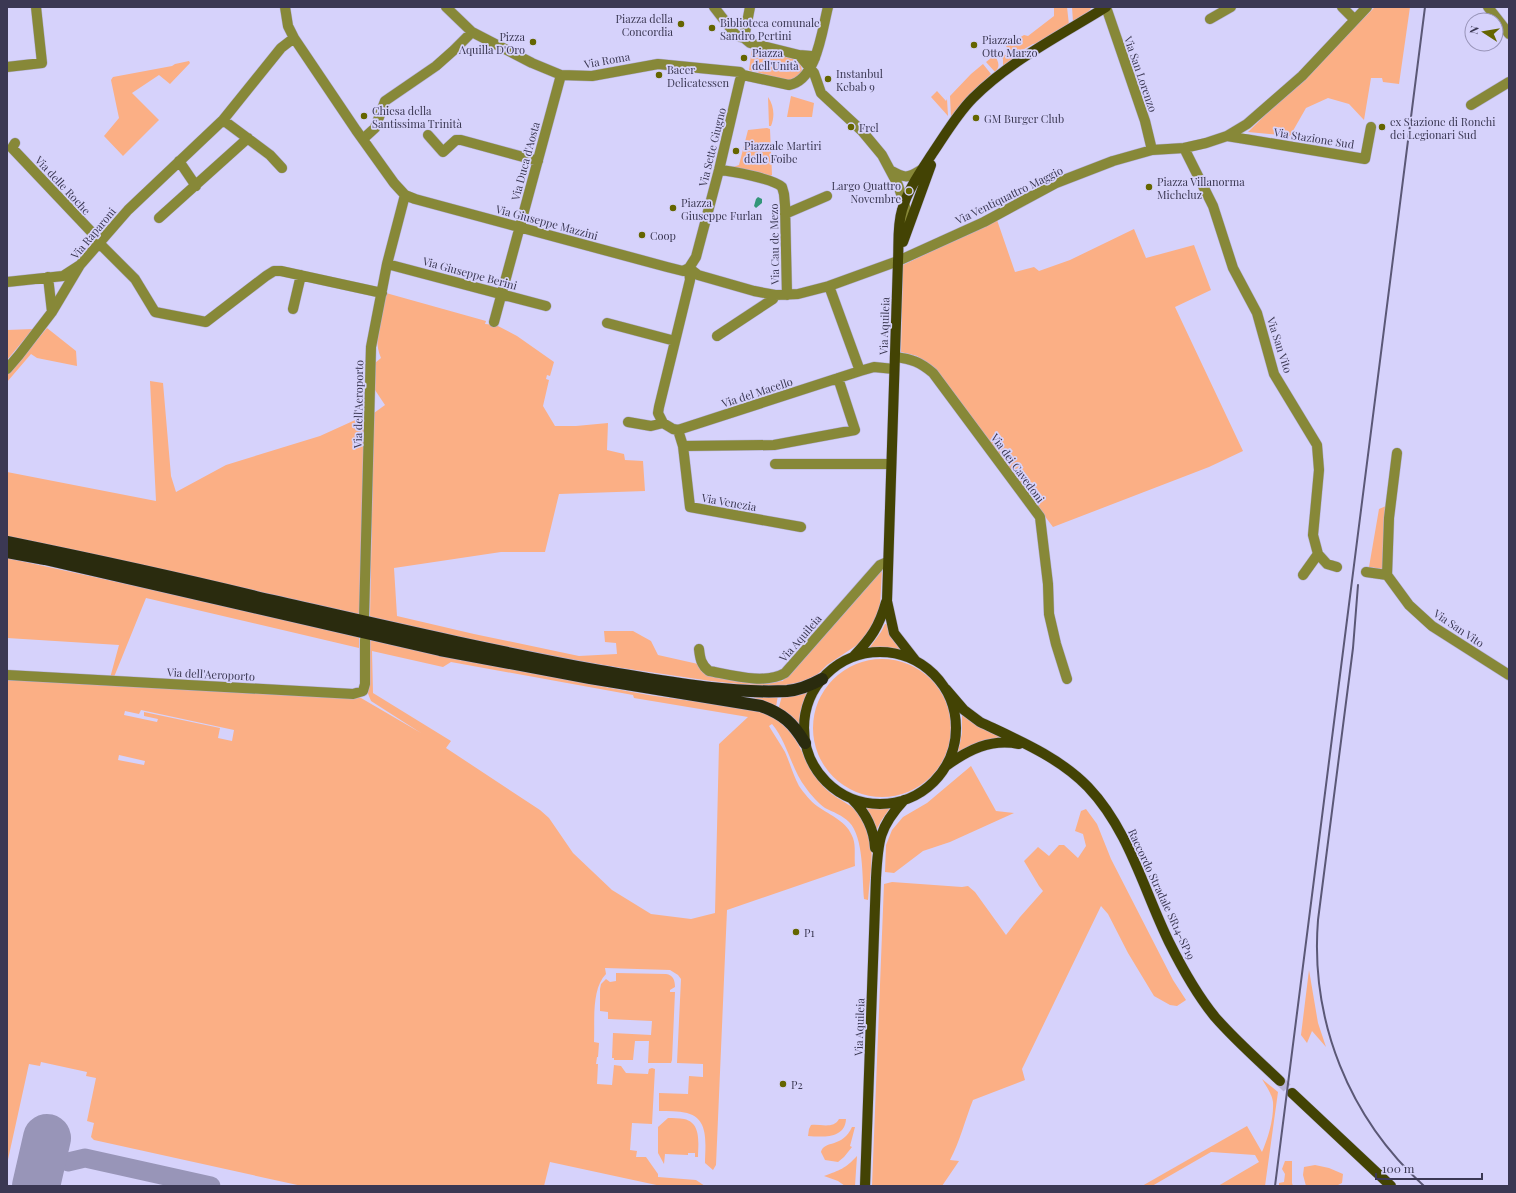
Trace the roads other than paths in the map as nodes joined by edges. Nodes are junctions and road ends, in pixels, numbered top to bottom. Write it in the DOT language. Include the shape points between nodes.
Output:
graph roads {
  1 [pos="36,7"];
  2 [pos="285,7"];
  3 [pos="446,7"];
  4 [pos="714,7"];
  5 [pos="750,7"];
  6 [pos="828,7"];
  7 [pos="1106,7"];
  8 [pos="1231,7"];
  9 [pos="1342,7"];
  10 [pos="1367,7"];
  11 [pos="1488,7"];
  12 [pos="1210,19"];
  13 [pos="1354,19"];
  14 [pos="472,32"];
  15 [pos="1509,34"];
  16 [pos="294,38"];
  17 [pos="744,38"];
  18 [pos="799,55"];
  19 [pos="816,58"];
  20 [pos="7,67"];
  21 [pos="810,69"];
  22 [pos="561,75"];
  23 [pos="743,75"];
  24 [pos="1509,82"];
  25 [pos="1470,105"];
  26 [pos="223,120"];
  27 [pos="1371,127"];
  28 [pos="949,129"];
  29 [pos="428,135"];
  30 [pos="1226,136"];
  31 [pos="248,138"];
  32 [pos="363,139"];
  33 [pos="15,143"];
  34 [pos="1184,148"];
  35 [pos="1152,150"];
  36 [pos="179,161"];
  37 [pos="538,161"];
  38 [pos="282,168"];
  39 [pos="724,170"];
  40 [pos="890,170"];
  41 [pos="921,170"];
  42 [pos="196,186"];
  43 [pos="405,195"];
  44 [pos="827,196"];
  45 [pos="904,203"];
  46 [pos="785,214"];
  47 [pos="160,218"];
  48 [pos="520,226"];
  49 [pos="903,240"];
  50 [pos="100,243"];
  51 [pos="898,261"];
  52 [pos="388,264"];
  53 [pos="80,265"];
  54 [pos="689,268"];
  55 [pos="301,275"];
  56 [pos="52,277"];
  57 [pos="7,282"];
  58 [pos="830,286"];
  59 [pos="64,293"];
  60 [pos="382,293"];
  61 [pos="502,293"];
  62 [pos="774,295"];
  63 [pos="787,295"];
  64 [pos="546,306"];
  65 [pos="293,309"];
  66 [pos="52,312"];
  67 [pos="494,322"];
  68 [pos="607,323"];
  69 [pos="717,336"];
  70 [pos="676,341"];
  71 [pos="895,357"];
  72 [pos="7,369"];
  73 [pos="894,369"];
  74 [pos="860,370"];
  75 [pos="838,378"];
  76 [pos="628,422"];
  77 [pos="663,423"];
  78 [pos="678,430"];
  79 [pos="683,446"];
  80 [pos="1397,453"];
  81 [pos="774,464"];
  82 [pos="891,464"];
  83 [pos="801,527"];
  84 [pos="7,542"];
  85 [pos="7,552"];
  86 [pos="1318,554"];
  87 [pos="887,562"];
  88 [pos="1337,567"];
  89 [pos="1366,572"];
  90 [pos="1303,575"];
  91 [pos="1387,575"];
  92 [pos="887,601"];
  93 [pos="364,618"];
  94 [pos="365,640"];
  95 [pos="699,649"];
  96 [pos="854,656"];
  97 [pos="915,660"];
  98 [pos="1509,674"];
  99 [pos="7,675"];
  100 [pos="822,679"];
  101 [pos="1067,679"];
  102 [pos="946,689"];
  103 [pos="806,743"];
  104 [pos="1029,746"];
  105 [pos="946,766"];
  106 [pos="850,798"];
  107 [pos="904,800"];
  108 [pos="877,868"];
  109 [pos="1280,1081"];
  110 [pos="1292,1093"];
  111 [pos="865,1186"];
  112 [pos="1391,1186"];
  1 -- 20 [label="street" via="42,63"];
  2 -- 16 [label="street" via="288,26"];
  3 -- 14 [label="street, Via Roma"];
  4 -- 17 [label="street" via="735,34"];
  5 -- 17 [label="street"];
  6 -- 19 [label="street"];
  7 -- 28 [label="main road" via="1002,74 973,98"];
  7 -- 35 [label="street, Via San Lorenzo" via="1145,121"];
  8 -- 12 [label="street"];
  9 -- 13 [label="street"];
  10 -- 13 [label="street, Via Ventiquattro Maggio"];
  11 -- 15 [label="street"];
  13 -- 30 [label="street, Via Ventiquattro Maggio" via="1302,76 1247,124"];
  14 -- 22 [label="street, Via Roma" via="532,64"];
  14 -- 32 [label="street" via="436,66 385,101 375,128"];
  16 -- 26 [label="street, Via Raparoni" via="281,48"];
  16 -- 32 [label="street"];
  17 -- 18 [label="street" via="750,43"];
  18 -- 19 [label="street"];
  18 -- 21 [label="street"];
  19 -- 21 [label="street"];
  21 -- 23 [label="street" via="801,81 789,85"];
  21 -- 40 [label="street" via="821,93 862,131 882,155"];
  22 -- 23 [label="street, Via Roma" via="592,76 658,64 740,72"];
  22 -- 37 [label="street, Via Duca d'Aosta"];
  23 -- 39 [label="street, Via Sette Giugno"];
  24 -- 25 [label="street"];
  26 -- 31 [label="street"];
  26 -- 36 [label="street, Via Raparoni"];
  27 -- 30 [label="street, Via Stazione Sud" via="1365,159"];
  28 -- 41 [label="main road"];
  28 -- 49 [label="main road" via="927,172"];
  29 -- 37 [label="street" via="443,152 456,140 461,140"];
  30 -- 34 [label="street, Via Ventiquattro Maggio"];
  31 -- 38 [label="street"];
  31 -- 42 [label="street"];
  32 -- 43 [label="street"];
  33 -- 50 [label="street, Via delle Roche" via="12,148"];
  34 -- 35 [label="street, Via Ventiquattro Maggio"];
  34 -- 86 [label="street, Via San Vito" via="1213,206 1233,268 1257,313 1274,374 1317,445 1319,470 1313,535"];
  35 -- 51 [label="street, Via Ventiquattro Maggio" via="1113,161 1056,183 984,222"];
  36 -- 42 [label="street"];
  36 -- 50 [label="street, Via Raparoni" via="128,210"];
  37 -- 48 [label="street, Via Duca d'Aosta"];
  39 -- 46 [label="street, Via Cau de Mezo" via="780,184 784,194"];
  39 -- 54 [label="street, Via Sette Giugno" via="696,257"];
  40 -- 41 [label="street" via="907,177"];
  40 -- 45 [label="street"];
  41 -- 45 [label="main road"];
  42 -- 47 [label="street"];
  43 -- 48 [label="street, Via Giuseppe Mazzini"];
  43 -- 52 [label="street, Via dell'Aeroporto"];
  44 -- 46 [label="street"];
  45 -- 49 [label="street" via="906,210"];
  45 -- 51 [label="main road" via="900,218"];
  46 -- 63 [label="street, Via Cau de Mezo"];
  48 -- 54 [label="street, Via Giuseppe Mazzini" via="683,271"];
  48 -- 61 [label="street, Via Duca d'Aosta"];
  49 -- 51 [label="main road"];
  50 -- 53 [label="street, Via Raparoni"];
  50 -- 55 [label="street" via="135,279 155,312 206,322 274,271"];
  51 -- 58 [label="street, Via Giuseppe Mazzini"];
  51 -- 71 [label="main road, Via Aquileia"];
  52 -- 60 [label="street, Via dell'Aeroporto"];
  52 -- 61 [label="street, Via Giuseppe Berini"];
  53 -- 56 [label="street" via="63,276"];
  53 -- 59 [label="street, Via Raparoni"];
  54 -- 62 [label="street, Via Giuseppe Mazzini" via="698,275"];
  54 -- 70 [label="street, Via Sette Giugno" via="690,280"];
  55 -- 60 [label="street"];
  55 -- 65 [label="street"];
  56 -- 57 [label="street"];
  56 -- 59 [label="street" via="62,281"];
  56 -- 66 [label="street"];
  58 -- 63 [label="street, Via Giuseppe Mazzini"];
  58 -- 74 [label="street"];
  59 -- 66 [label="street, Via Raparoni"];
  60 -- 93 [label="street, Via dell'Aeroporto" via="371,347"];
  61 -- 64 [label="street, Via Giuseppe Berini"];
  61 -- 67 [label="street, Via Duca d'Aosta"];
  62 -- 63 [label="street, Via Giuseppe Mazzini"];
  62 -- 69 [label="street" via="773,299"];
  66 -- 72 [label="street, Via Raparoni"];
  68 -- 70 [label="street"];
  70 -- 77 [label="street, Via Sette Giugno" via="658,413"];
  71 -- 73 [label="main road, Via Aquileia"];
  71 -- 101 [label="street, Via dei Cavedoni" via="921,363 933,373 1040,517 1049,614"];
  73 -- 74 [label="street, Via del Macello" via="874,367"];
  73 -- 82 [label="main road, Via Aquileia"];
  74 -- 75 [label="street, Via del Macello"];
  75 -- 78 [label="street, Via del Macello"];
  75 -- 79 [label="street" via="855,430 774,445"];
  76 -- 77 [label="street" via="651,426"];
  77 -- 78 [label="street"];
  78 -- 79 [label="street, Via Venezia"];
  79 -- 83 [label="street, Via Venezia" via="690,507"];
  80 -- 91 [label="street" via="1389,518"];
  81 -- 82 [label="street"];
  82 -- 87 [label="main road, Via Aquileia"];
  84 -- 100 [label="highway" via="468,645 636,677 751,691 788,691 804,688"];
  85 -- 103 [label="highway" via="440,650 762,706 776,711 787,719"];
  86 -- 88 [label="street" via="1327,564"];
  86 -- 90 [label="street"];
  87 -- 92 [label="main road, Via Aquileia"];
  87 -- 95 [label="street, Via Aquileia" via="880,565 785,673 778,677 761,679 709,671 704,668"];
  89 -- 91 [label="street"];
  91 -- 98 [label="street, Via San Vito" via="1409,605 1432,626"];
  92 -- 96 [label="main road, Via Aquileia" via="872,636"];
  92 -- 97 [label="main road, Via Aquileia" via="894,633"];
  94 -- 99 [label="street, Via dell'Aeroporto" via="365,684 363,691 353,694"];
  96 -- 97 [label="main road" via="884,652 897,653"];
  96 -- 100 [label="main road"];
  97 -- 102 [label="main road, Raccordo Stradale SR14-SP19" via="930,671"];
  100 -- 103 [label="main road" via="810,699 806,713"];
  102 -- 104 [label="main road, Raccordo Stradale SR14-SP19" via="972,717"];
  102 -- 105 [label="main road" via="956,719 956,732"];
  103 -- 106 [label="main road" via="817,770 826,781"];
  104 -- 105 [label="main road, Raccordo Stradale SR14-SP19" via="1015,743 991,744 976,748"];
  104 -- 109 [label="main road, Raccordo Stradale SR14-SP19" via="1067,768 1089,788 1112,817 1169,942 1189,979 1214,1016"];
  105 -- 107 [label="main road" via="928,787"];
  106 -- 107 [label="main road" via="872,804"];
  106 -- 108 [label="main road, Via Aquileia" via="868,819 875,841"];
  107 -- 108 [label="main road, Via Aquileia" via="885,824 879,839"];
  108 -- 111 [label="main road, Via Aquileia"];
  110 -- 112 [label="main road"];
}
